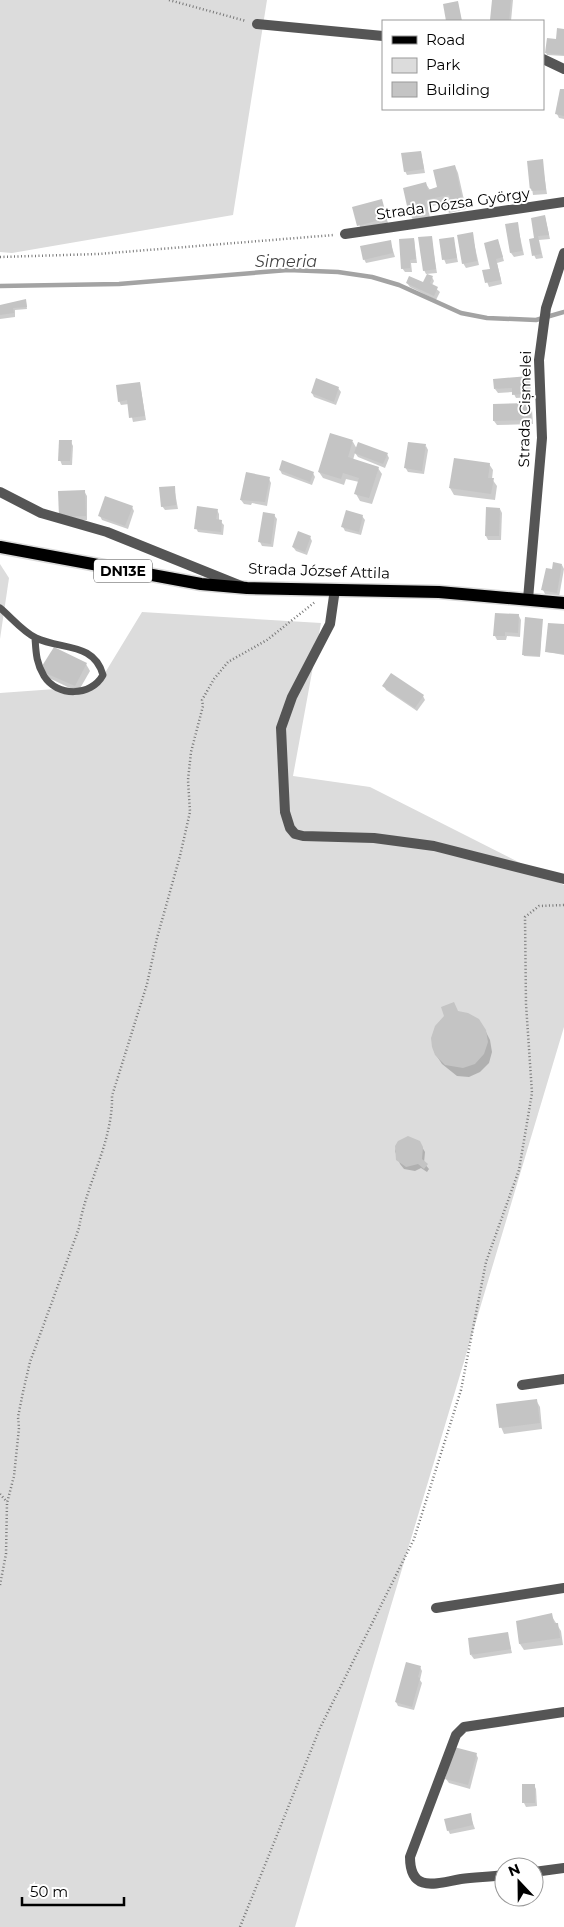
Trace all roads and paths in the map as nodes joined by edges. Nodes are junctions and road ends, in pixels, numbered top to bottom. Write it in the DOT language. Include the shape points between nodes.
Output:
graph roads {
  1 [pos="169,0"];
  2 [pos="258,24"];
  3 [pos="382,36"];
  4 [pos="544,59"];
  5 [pos="564,69"];
  6 [pos="564,202"];
  7 [pos="345,234"];
  8 [pos="564,253"];
  9 [pos="0,257"];
  10 [pos="0,492"];
  11 [pos="0,547"];
  12 [pos="247,588"];
  13 [pos="335,589"];
  14 [pos="528,599"];
  15 [pos="564,603"];
  16 [pos="0,608"];
  17 [pos="35,638"];
  18 [pos="564,879"];
  19 [pos="564,905"];
  20 [pos="564,1379"];
  21 [pos="522,1384"];
  22 [pos="0,1494"];
  23 [pos="7,1503"];
  24 [pos="0,1584"];
  25 [pos="564,1588"];
  26 [pos="436,1608"];
  27 [pos="564,1712"];
  28 [pos="564,1868"];
  29 [pos="544,1871"];
  30 [pos="494,1876"];
  31 [pos="240,1927"];
  1 -- 2 [label="path"];
  2 -- 3 [label="street"];
  4 -- 5 [label="street"];
  6 -- 7 [label="street, Strada Dózsa György"];
  7 -- 9 [label="path" via="98,254"];
  8 -- 14 [label="street, Strada Cișmelei" via="546,308 539,360 542,438"];
  10 -- 12 [label="street, Strada József Attila" via="41,513 107,532"];
  11 -- 12 [label="main road, DN13E" via="175,580"];
  12 -- 13 [label="main road, Strada József Attila / DN13E"];
  13 -- 14 [label="main road, Strada József Attila / DN13E"];
  13 -- 18 [label="street" via="330,624 292,697 281,728 285,812 290,828 303,836 374,838 434,846"];
  13 -- 23 [label="path" via="267,640 228,662 202,700 191,752 188,780 190,812 180,856 140,1008 112,1096 112,1110 100,1158 82,1208 79,1228 30,1362 18,1417 14,1476"];
  14 -- 15 [label="main road, Strada József Attila / DN13E"];
  16 -- 17 [label="lane"];
  17 -- 17 [label="lane" via="83,650 93,656 103,675 99,682 74,693 57,688 45,678 36,660"];
  19 -- 31 [label="path" via="540,906 525,917 532,1093 519,1170 486,1262 461,1390 438,1465 414,1539 320,1728"];
  20 -- 21 [label="street"];
  22 -- 23 [label="path"];
  23 -- 24 [label="path" via="6,1554"];
  25 -- 26 [label="street"];
  27 -- 30 [label="street" via="464,1727 456,1735 410,1857 410,1866 414,1877 423,1883 436,1885"];
  28 -- 29 [label="street"];
}
